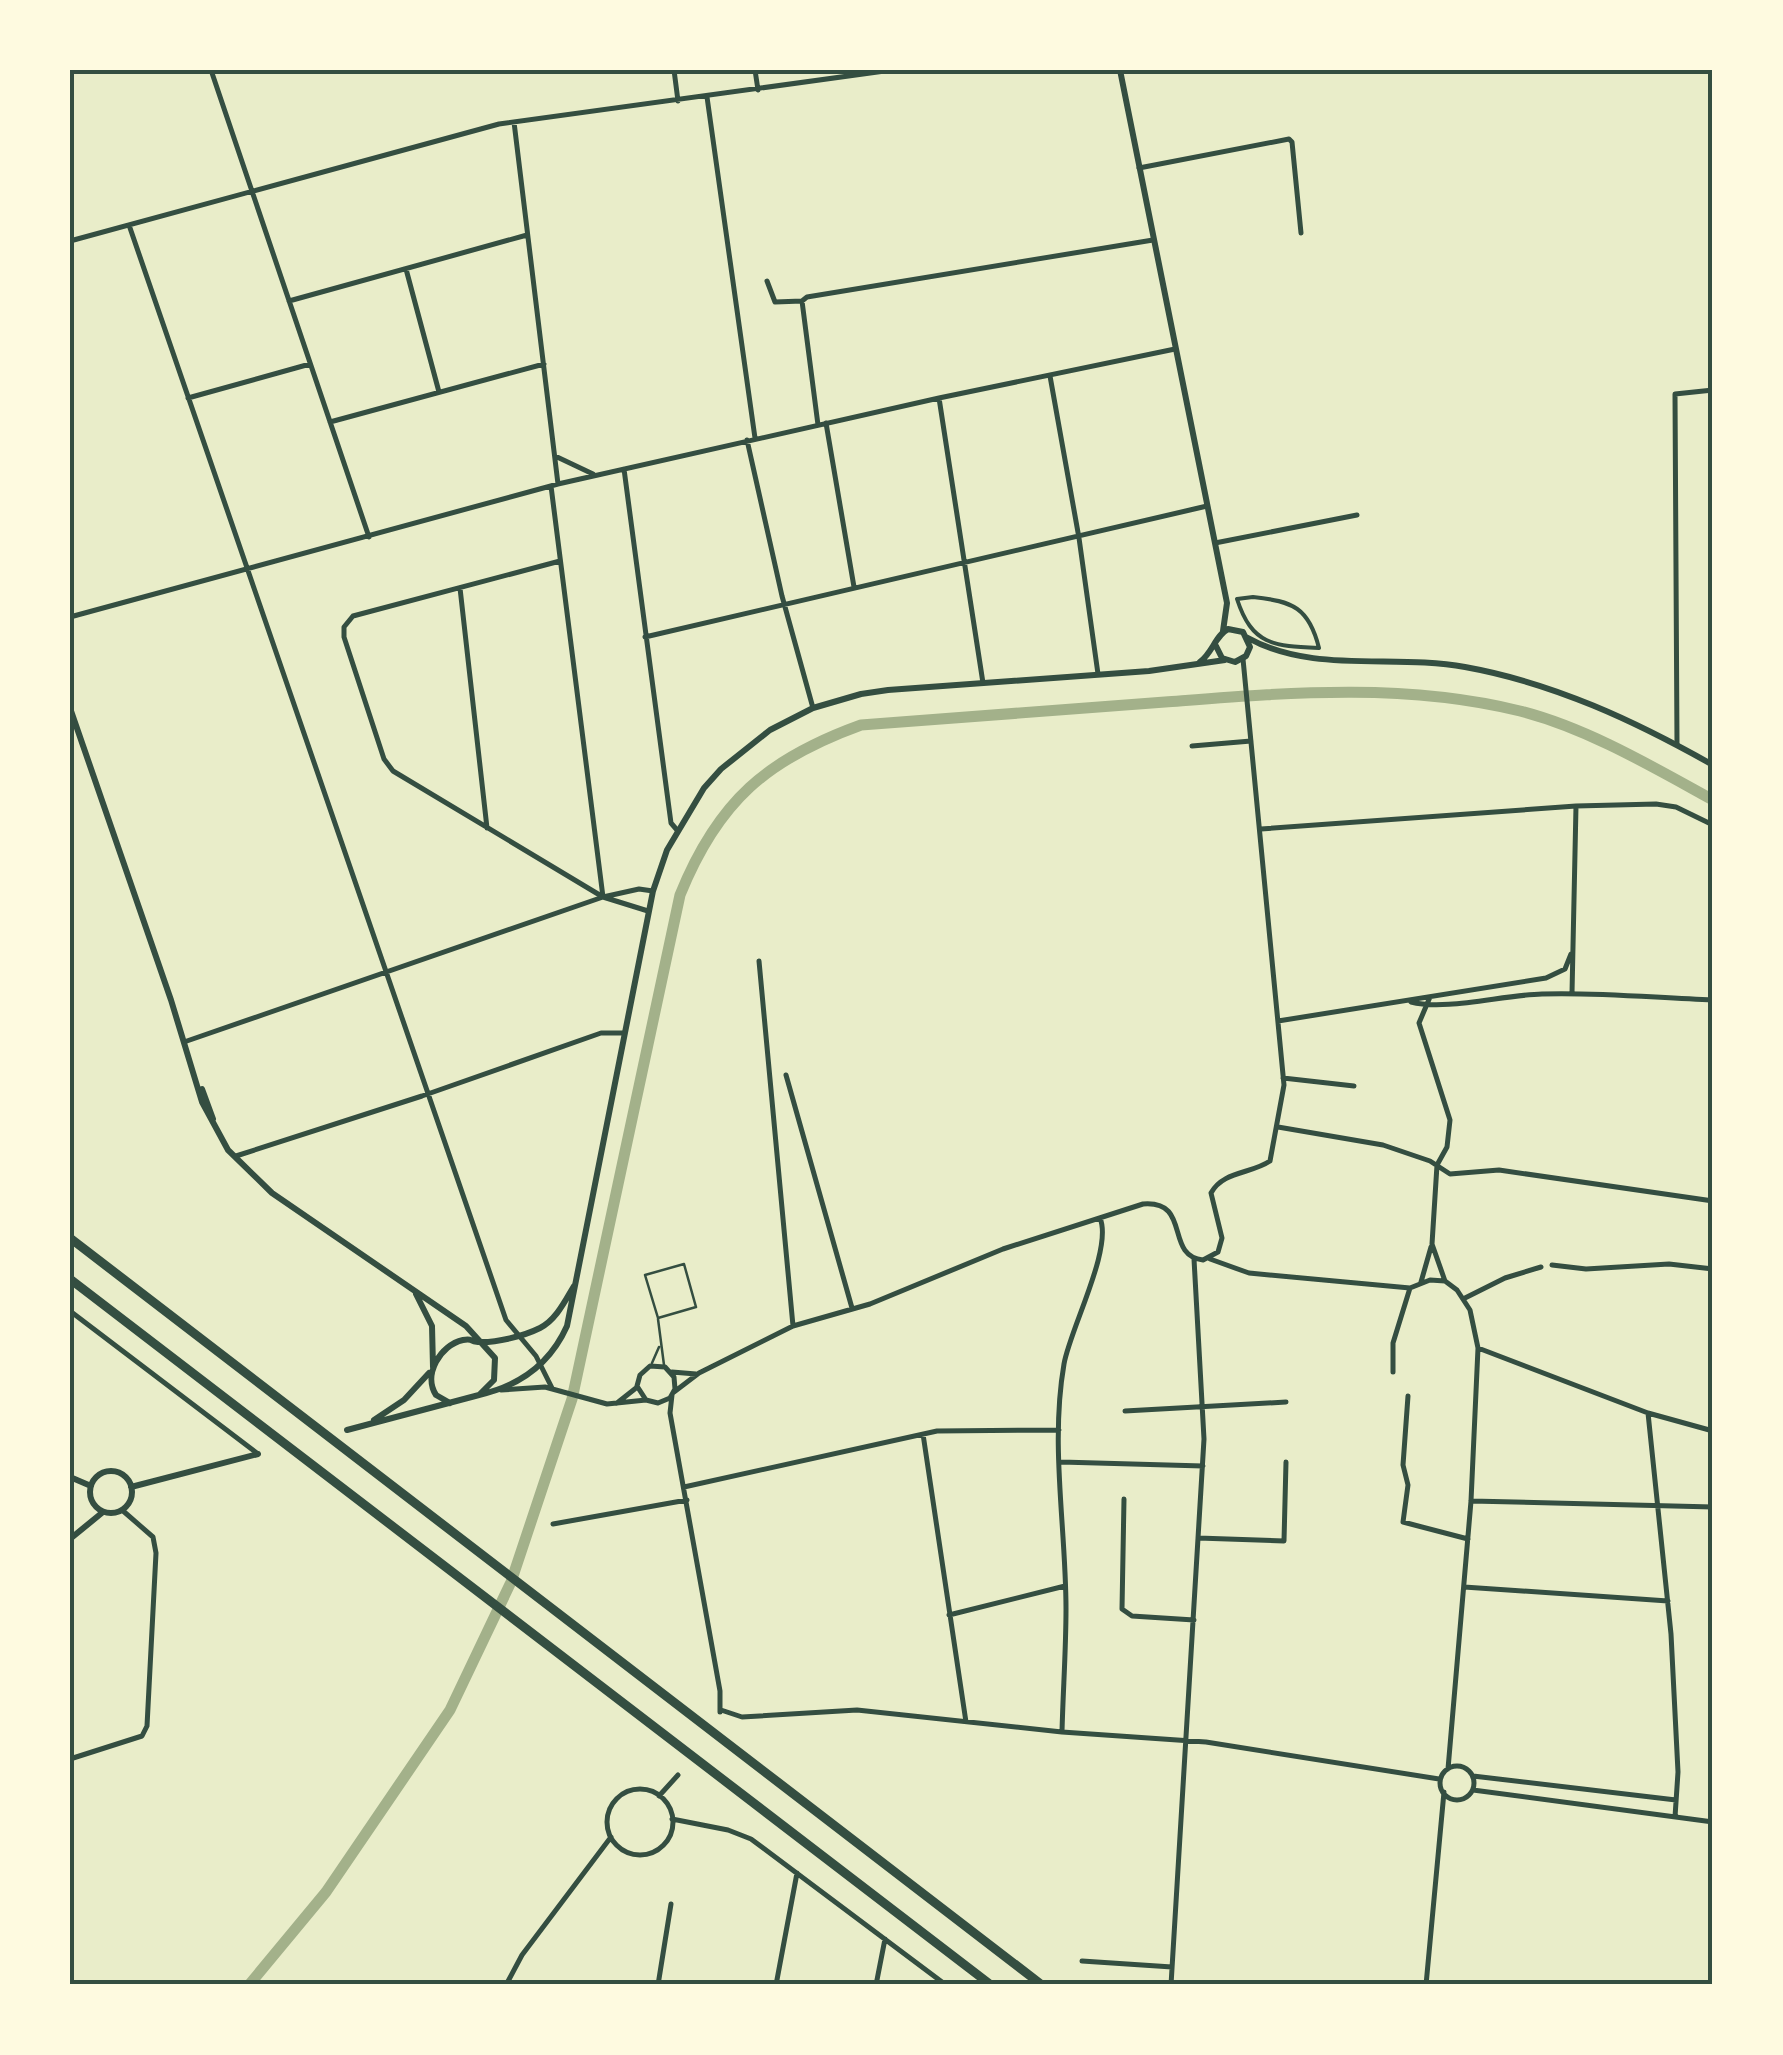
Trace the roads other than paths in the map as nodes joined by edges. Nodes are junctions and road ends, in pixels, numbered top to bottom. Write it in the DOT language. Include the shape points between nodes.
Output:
graph roads {
  1 [pos="211,70"];
  2 [pos="674,70"];
  3 [pos="755,70"];
  4 [pos="892,70"];
  5 [pos="1120,70"];
  6 [pos="862,72"];
  7 [pos="758,90"];
  8 [pos="707,97"];
  9 [pos="678,101"];
  10 [pos="514,122"];
  11 [pos="1139,168"];
  12 [pos="252,192"];
  13 [pos="129,225"];
  14 [pos="1301,233"];
  15 [pos="527,235"];
  16 [pos="1153,240"];
  17 [pos="70,241"];
  18 [pos="406,269"];
  19 [pos="767,282"];
  20 [pos="289,301"];
  21 [pos="802,301"];
  22 [pos="1174,349"];
  23 [pos="310,364"];
  24 [pos="544,364"];
  25 [pos="1050,376"];
  26 [pos="1713,390"];
  27 [pos="439,392"];
  28 [pos="188,398"];
  29 [pos="938,398"];
  30 [pos="330,422"];
  31 [pos="822,424"];
  32 [pos="751,439"];
  33 [pos="556,456"];
  34 [pos="624,470"];
  35 [pos="596,476"];
  36 [pos="554,485"];
  37 [pos="1207,506"];
  38 [pos="1358,515"];
  39 [pos="1078,534"];
  40 [pos="369,537"];
  41 [pos="1215,543"];
  42 [pos="560,560"];
  43 [pos="965,561"];
  44 [pos="248,568"];
  45 [pos="854,587"];
  46 [pos="460,588"];
  47 [pos="1236,599"];
  48 [pos="1226,603"];
  49 [pos="784,604"];
  50 [pos="70,617"];
  51 [pos="1240,630"];
  52 [pos="1223,631"];
  53 [pos="645,638"];
  54 [pos="1248,638"];
  55 [pos="1216,646"];
  56 [pos="1267,649"];
  57 [pos="1246,656"];
  58 [pos="1226,660"];
  59 [pos="1199,662"];
  60 [pos="1098,676"];
  61 [pos="983,683"];
  62 [pos="70,708"];
  63 [pos="814,708"];
  64 [pos="1251,741"];
  65 [pos="1677,744"];
  66 [pos="1192,746"];
  67 [pos="1713,765"];
  68 [pos="1576,806"];
  69 [pos="1713,826"];
  70 [pos="1261,829"];
  71 [pos="488,830"];
  72 [pos="677,830"];
  73 [pos="653,891"];
  74 [pos="603,898"];
  75 [pos="648,911"];
  76 [pos="1571,954"];
  77 [pos="759,961"];
  78 [pos="386,975"];
  79 [pos="1550,976"];
  80 [pos="1572,993"];
  81 [pos="1551,994"];
  82 [pos="1430,998"];
  83 [pos="1713,1000"];
  84 [pos="1408,1001"];
  85 [pos="1428,1007"];
  86 [pos="1278,1022"];
  87 [pos="624,1033"];
  88 [pos="184,1042"];
  89 [pos="786,1075"];
  90 [pos="1284,1078"];
  91 [pos="1354,1086"];
  92 [pos="428,1094"];
  93 [pos="1278,1127"];
  94 [pos="234,1157"];
  95 [pos="1437,1164"];
  96 [pos="1713,1201"];
  97 [pos="1100,1218"];
  98 [pos="70,1238"];
  99 [pos="1432,1244"];
  100 [pos="1194,1259"];
  101 [pos="1206,1260"];
  102 [pos="1552,1265"];
  103 [pos="1540,1267"];
  104 [pos="1713,1268"];
  105 [pos="70,1279"];
  106 [pos="1194,1279"];
  107 [pos="1445,1281"];
  108 [pos="1421,1282"];
  109 [pos="576,1283"];
  110 [pos="1410,1288"];
  111 [pos="415,1292"];
  112 [pos="1464,1298"];
  113 [pos="852,1309"];
  114 [pos="70,1312"];
  115 [pos="658,1318"];
  116 [pos="792,1326"];
  117 [pos="518,1335"];
  118 [pos="480,1342"];
  119 [pos="660,1346"];
  120 [pos="1478,1348"];
  121 [pos="540,1365"];
  122 [pos="650,1366"];
  123 [pos="432,1368"];
  124 [pos="668,1370"];
  125 [pos="1393,1372"];
  126 [pos="699,1374"];
  127 [pos="637,1386"];
  128 [pos="552,1388"];
  129 [pos="501,1390"];
  130 [pos="673,1394"];
  131 [pos="479,1395"];
  132 [pos="1408,1396"];
  133 [pos="646,1400"];
  134 [pos="1286,1402"];
  135 [pos="457,1403"];
  136 [pos="614,1404"];
  137 [pos="1202,1407"];
  138 [pos="1125,1412"];
  139 [pos="1648,1413"];
  140 [pos="369,1424"];
  141 [pos="347,1430"];
  142 [pos="1059,1430"];
  143 [pos="1713,1431"];
  144 [pos="922,1434"];
  145 [pos="258,1454"];
  146 [pos="1060,1462"];
  147 [pos="1286,1462"];
  148 [pos="1202,1466"];
  149 [pos="70,1477"];
  150 [pos="91,1486"];
  151 [pos="132,1486"];
  152 [pos="684,1488"];
  153 [pos="686,1500"];
  154 [pos="1124,1500"];
  155 [pos="1471,1501"];
  156 [pos="1658,1506"];
  157 [pos="1713,1508"];
  158 [pos="122,1510"];
  159 [pos="103,1512"];
  160 [pos="553,1524"];
  161 [pos="70,1538"];
  162 [pos="1198,1538"];
  163 [pos="1468,1538"];
  164 [pos="1065,1586"];
  165 [pos="1464,1587"];
  166 [pos="1668,1601"];
  167 [pos="950,1615"];
  168 [pos="1194,1620"];
  169 [pos="966,1723"];
  170 [pos="1062,1732"];
  171 [pos="1187,1742"];
  172 [pos="70,1759"];
  173 [pos="1448,1769"];
  174 [pos="678,1774"];
  175 [pos="1473,1776"];
  176 [pos="1439,1779"];
  177 [pos="1473,1790"];
  178 [pos="1444,1792"];
  179 [pos="659,1796"];
  180 [pos="1453,1798"];
  181 [pos="1676,1800"];
  182 [pos="1675,1817"];
  183 [pos="672,1818"];
  184 [pos="1442,1819"];
  185 [pos="1713,1822"];
  186 [pos="611,1837"];
  187 [pos="618,1846"];
  188 [pos="598,1855"];
  189 [pos="796,1873"];
  190 [pos="671,1904"];
  191 [pos="885,1939"];
  192 [pos="1082,1961"];
  193 [pos="1172,1968"];
  194 [pos="506,1985"];
  195 [pos="658,1985"];
  196 [pos="776,1985"];
  197 [pos="876,1985"];
  198 [pos="946,1985"];
  199 [pos="990,1985"];
  200 [pos="1042,1985"];
  201 [pos="1171,1985"];
  202 [pos="1426,1985"];
  1 -- 12 [label="street"];
  2 -- 9 [label="street"];
  3 -- 7 [label="street"];
  4 -- 6 [label="street"];
  5 -- 11 [label="street"];
  6 -- 7 [label="street"];
  7 -- 8 [label="street"];
  8 -- 9 [label="street"];
  8 -- 32 [label="street"];
  9 -- 10 [label="street"];
  10 -- 12 [label="street"];
  10 -- 15 [label="street"];
  11 -- 14 [label="street" via="1289,139"];
  11 -- 16 [label="street"];
  12 -- 13 [label="street"];
  12 -- 20 [label="street"];
  13 -- 17 [label="street"];
  13 -- 28 [label="street"];
  15 -- 18 [label="street"];
  15 -- 24 [label="street"];
  16 -- 21 [label="street"];
  16 -- 22 [label="street"];
  18 -- 20 [label="street"];
  18 -- 27 [label="street"];
  19 -- 21 [label="street" via="776,302"];
  20 -- 23 [label="street"];
  21 -- 31 [label="street"];
  22 -- 25 [label="street"];
  22 -- 37 [label="street"];
  23 -- 28 [label="street"];
  23 -- 30 [label="street"];
  24 -- 27 [label="street"];
  24 -- 33 [label="street"];
  25 -- 29 [label="street"];
  25 -- 39 [label="street"];
  26 -- 65 [label="street" via="1674,394"];
  27 -- 30 [label="street"];
  28 -- 44 [label="street"];
  29 -- 31 [label="street"];
  29 -- 43 [label="street"];
  30 -- 40 [label="street"];
  31 -- 32 [label="street"];
  31 -- 45 [label="street"];
  32 -- 34 [label="street"];
  32 -- 49 [label="street"];
  33 -- 35 [label="street"];
  33 -- 36 [label="street"];
  34 -- 35 [label="street"];
  34 -- 53 [label="street"];
  35 -- 36 [label="street"];
  36 -- 40 [label="street"];
  36 -- 42 [label="street"];
  37 -- 39 [label="street"];
  37 -- 41 [label="street"];
  38 -- 41 [label="street"];
  39 -- 43 [label="street"];
  39 -- 60 [label="street"];
  40 -- 44 [label="street"];
  41 -- 48 [label="street"];
  42 -- 46 [label="street"];
  42 -- 74 [label="street"];
  43 -- 45 [label="street"];
  43 -- 61 [label="street"];
  44 -- 50 [label="street"];
  44 -- 78 [label="street"];
  45 -- 49 [label="street"];
  46 -- 71 [label="street"];
  46 -- 71 [label="street" via="353,616 343,632 394,772"];
  47 -- 47 [label="street" via="1244,623 1260,638 1319,648 1313,625 1287,602"];
  48 -- 51 [label="street"];
  48 -- 52 [label="street"];
  49 -- 53 [label="street"];
  49 -- 63 [label="street"];
  51 -- 52 [label="street"];
  51 -- 54 [label="street"];
  52 -- 55 [label="street"];
  53 -- 72 [label="street"];
  54 -- 56 [label="street"];
  54 -- 57 [label="street"];
  55 -- 58 [label="street"];
  55 -- 59 [label="street"];
  56 -- 57 [label="street"];
  56 -- 65 [label="street" via="1294,657 1432,662 1512,678 1582,700"];
  57 -- 58 [label="street"];
  57 -- 64 [label="street"];
  58 -- 59 [label="street"];
  59 -- 60 [label="street"];
  60 -- 61 [label="street"];
  61 -- 63 [label="street" via="861,694"];
  62 -- 88 [label="street"];
  63 -- 72 [label="street" via="770,730 721,768"];
  64 -- 66 [label="street"];
  64 -- 70 [label="street"];
  65 -- 67 [label="street"];
  68 -- 69 [label="street" via="1667,805"];
  68 -- 70 [label="street"];
  68 -- 76 [label="street"];
  70 -- 86 [label="street"];
  71 -- 74 [label="street"];
  72 -- 73 [label="street"];
  73 -- 74 [label="street"];
  73 -- 75 [label="street"];
  74 -- 75 [label="street"];
  74 -- 78 [label="street"];
  75 -- 87 [label="street"];
  76 -- 79 [label="street" via="1565,969"];
  76 -- 80 [label="street"];
  77 -- 116 [label="street"];
  78 -- 88 [label="street"];
  78 -- 92 [label="street"];
  79 -- 81 [label="street"];
  79 -- 82 [label="street"];
  80 -- 81 [label="street"];
  80 -- 83 [label="street"];
  81 -- 85 [label="street"];
  82 -- 84 [label="street"];
  82 -- 85 [label="street"];
  84 -- 85 [label="street"];
  84 -- 86 [label="street"];
  85 -- 95 [label="street" via="1419,1023 1450,1120 1448,1147"];
  86 -- 90 [label="street"];
  87 -- 92 [label="street" via="601,1033"];
  87 -- 109 [label="street"];
  88 -- 94 [label="street"];
  89 -- 113 [label="street"];
  90 -- 91 [label="street"];
  90 -- 93 [label="street"];
  92 -- 94 [label="street"];
  92 -- 117 [label="street" via="500,1304"];
  93 -- 95 [label="street" via="1383,1145"];
  93 -- 101 [label="street" via="1267,1164 1213,1189 1222,1243"];
  94 -- 111 [label="street"];
  95 -- 96 [label="street" via="1450,1174 1509,1172"];
  95 -- 99 [label="street"];
  97 -- 100 [label="street" via="1143,1204 1162,1206"];
  97 -- 113 [label="street"];
  97 -- 142 [label="street" via="1093,1278 1065,1360"];
  98 -- 200 [label="highway"];
  99 -- 107 [label="street"];
  99 -- 108 [label="street"];
  100 -- 101 [label="street"];
  100 -- 106 [label="street"];
  101 -- 106 [label="street"];
  101 -- 110 [label="street" via="1249,1273"];
  102 -- 104 [label="street"];
  103 -- 112 [label="street"];
  105 -- 199 [label="highway"];
  106 -- 137 [label="street"];
  107 -- 108 [label="street"];
  107 -- 112 [label="street"];
  108 -- 110 [label="street"];
  109 -- 117 [label="street" via="550,1321"];
  109 -- 121 [label="street" via="561,1340"];
  110 -- 125 [label="street"];
  111 -- 118 [label="street"];
  111 -- 123 [label="street" via="432,1326"];
  112 -- 120 [label="street"];
  113 -- 116 [label="street"];
  114 -- 145 [label="street"];
  115 -- 115 [label="lane" via="696,1307 684,1264 646,1275"];
  115 -- 119 [label="lane"];
  116 -- 126 [label="street"];
  117 -- 118 [label="street"];
  117 -- 121 [label="street"];
  118 -- 123 [label="street" via="458,1342"];
  118 -- 131 [label="street" via="496,1366 494,1380"];
  119 -- 122 [label="lane"];
  119 -- 124 [label="lane"];
  120 -- 139 [label="street"];
  120 -- 155 [label="street"];
  121 -- 128 [label="street"];
  121 -- 129 [label="street"];
  122 -- 124 [label="street"];
  122 -- 127 [label="street"];
  123 -- 135 [label="street" via="436,1395"];
  123 -- 140 [label="street" via="404,1400"];
  124 -- 126 [label="street"];
  124 -- 130 [label="street" via="676,1381"];
  126 -- 130 [label="street"];
  127 -- 133 [label="street"];
  127 -- 136 [label="street"];
  128 -- 129 [label="street"];
  128 -- 136 [label="street"];
  129 -- 131 [label="street"];
  130 -- 133 [label="street" via="658,1404"];
  130 -- 152 [label="street" via="670,1413"];
  131 -- 135 [label="street"];
  132 -- 163 [label="street" via="1403,1522"];
  133 -- 136 [label="street"];
  134 -- 137 [label="street"];
  135 -- 140 [label="street"];
  137 -- 138 [label="street"];
  137 -- 148 [label="street"];
  139 -- 143 [label="street"];
  139 -- 156 [label="street"];
  140 -- 141 [label="street"];
  142 -- 144 [label="street"];
  142 -- 146 [label="street"];
  144 -- 152 [label="street"];
  144 -- 167 [label="street"];
  145 -- 151 [label="street"];
  146 -- 148 [label="street"];
  146 -- 164 [label="street"];
  147 -- 162 [label="street" via="1284,1541"];
  148 -- 162 [label="street"];
  149 -- 150 [label="street"];
  150 -- 151 [label="street" via="108,1471"];
  150 -- 159 [label="street" via="90,1498"];
  151 -- 158 [label="street"];
  152 -- 153 [label="street"];
  153 -- 160 [label="street"];
  153 -- 169 [label="street" via="720,1711 742,1717 857,1710"];
  154 -- 168 [label="street" via="1122,1610"];
  155 -- 156 [label="street"];
  155 -- 163 [label="street"];
  156 -- 157 [label="street"];
  156 -- 166 [label="street"];
  158 -- 159 [label="street"];
  158 -- 172 [label="street" via="153,1538 156,1553 148,1708 142,1736"];
  159 -- 161 [label="street"];
  162 -- 168 [label="street"];
  163 -- 165 [label="street"];
  164 -- 167 [label="street"];
  164 -- 170 [label="street"];
  165 -- 166 [label="street"];
  165 -- 173 [label="street"];
  166 -- 181 [label="street"];
  167 -- 169 [label="street"];
  168 -- 171 [label="street"];
  169 -- 170 [label="street"];
  170 -- 171 [label="street"];
  171 -- 176 [label="street"];
  171 -- 193 [label="street"];
  173 -- 175 [label="street"];
  173 -- 176 [label="street"];
  174 -- 179 [label="street"];
  175 -- 177 [label="street"];
  175 -- 181 [label="street"];
  176 -- 178 [label="street"];
  177 -- 180 [label="street"];
  177 -- 182 [label="street"];
  178 -- 180 [label="street"];
  178 -- 184 [label="street"];
  179 -- 183 [label="street"];
  179 -- 186 [label="street" via="641,1789 622,1794 607,1818"];
  180 -- 184 [label="street"];
  181 -- 182 [label="street"];
  182 -- 185 [label="street"];
  183 -- 187 [label="street" via="658,1849 633,1854"];
  183 -- 189 [label="street" via="752,1840"];
  184 -- 202 [label="street"];
  186 -- 187 [label="street"];
  186 -- 188 [label="street"];
  187 -- 188 [label="street"];
  188 -- 194 [label="street"];
  189 -- 191 [label="street"];
  189 -- 196 [label="street"];
  190 -- 195 [label="street"];
  191 -- 197 [label="street"];
  191 -- 198 [label="street"];
  192 -- 193 [label="street"];
  193 -- 201 [label="street"];
}
